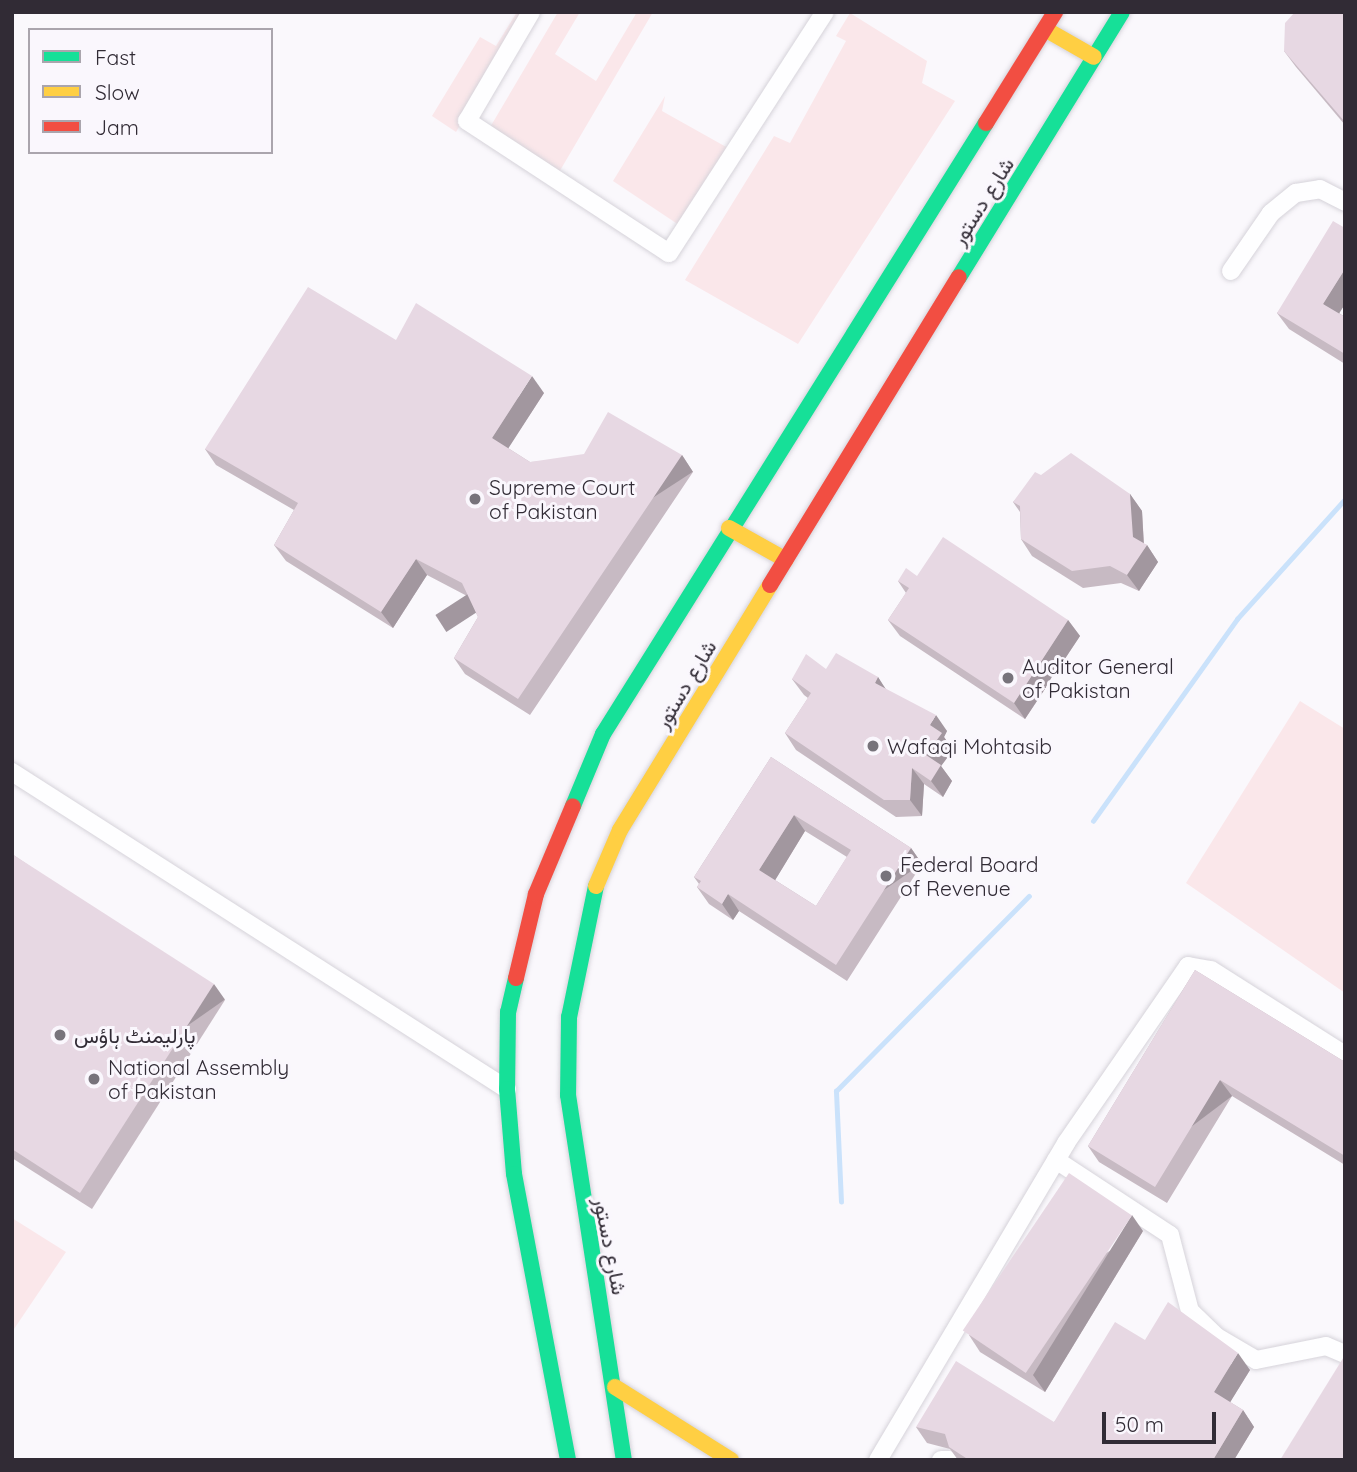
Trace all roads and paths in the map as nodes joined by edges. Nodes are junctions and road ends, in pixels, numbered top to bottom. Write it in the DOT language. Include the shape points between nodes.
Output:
graph roads {
  1 [pos="531,12"];
  2 [pos="825,12"];
  3 [pos="1055,12"];
  4 [pos="1122,12"];
  5 [pos="1045,29"];
  6 [pos="1094,57"];
  7 [pos="1345,202"];
  8 [pos="1231,271"];
  9 [pos="729,528"];
  10 [pos="786,560"];
  11 [pos="12,772"];
  12 [pos="1345,1055"];
  13 [pos="507,1089"];
  14 [pos="1056,1160"];
  15 [pos="1345,1354"];
  16 [pos="615,1387"];
  17 [pos="568,1460"];
  18 [pos="624,1460"];
  19 [pos="731,1460"];
  20 [pos="878,1460"];
  21 [pos="941,1460"];
  22 [pos="950,1460"];
  1 -- 2 [label="street" via="467,121 669,253"];
  3 -- 5 [label="main road, شارع دستور"];
  4 -- 6 [label="main road, شارع دستور"];
  5 -- 6 [label="main road"];
  5 -- 9 [label="main road, شارع دستور"];
  6 -- 10 [label="main road, شارع دستور"];
  7 -- 8 [label="street" via="1320,189 1296,193 1271,213"];
  9 -- 10 [label="main road"];
  9 -- 13 [label="main road, شارع دستور" via="603,734 565,813 536,894 508,1012"];
  10 -- 16 [label="main road, شارع دستور" via="620,830 591,899 569,1017 568,1095"];
  11 -- 13 [label="street"];
  12 -- 14 [label="street" via="1211,970 1188,966"];
  13 -- 17 [label="main road, شارع دستور" via="514,1174"];
  14 -- 15 [label="street" via="1170,1235 1190,1311 1217,1337 1256,1360 1326,1346"];
  14 -- 20 [label="street"];
  16 -- 18 [label="main road, شارع دستور"];
  16 -- 19 [label="main road"];
  21 -- 22 [label="street"];
}
